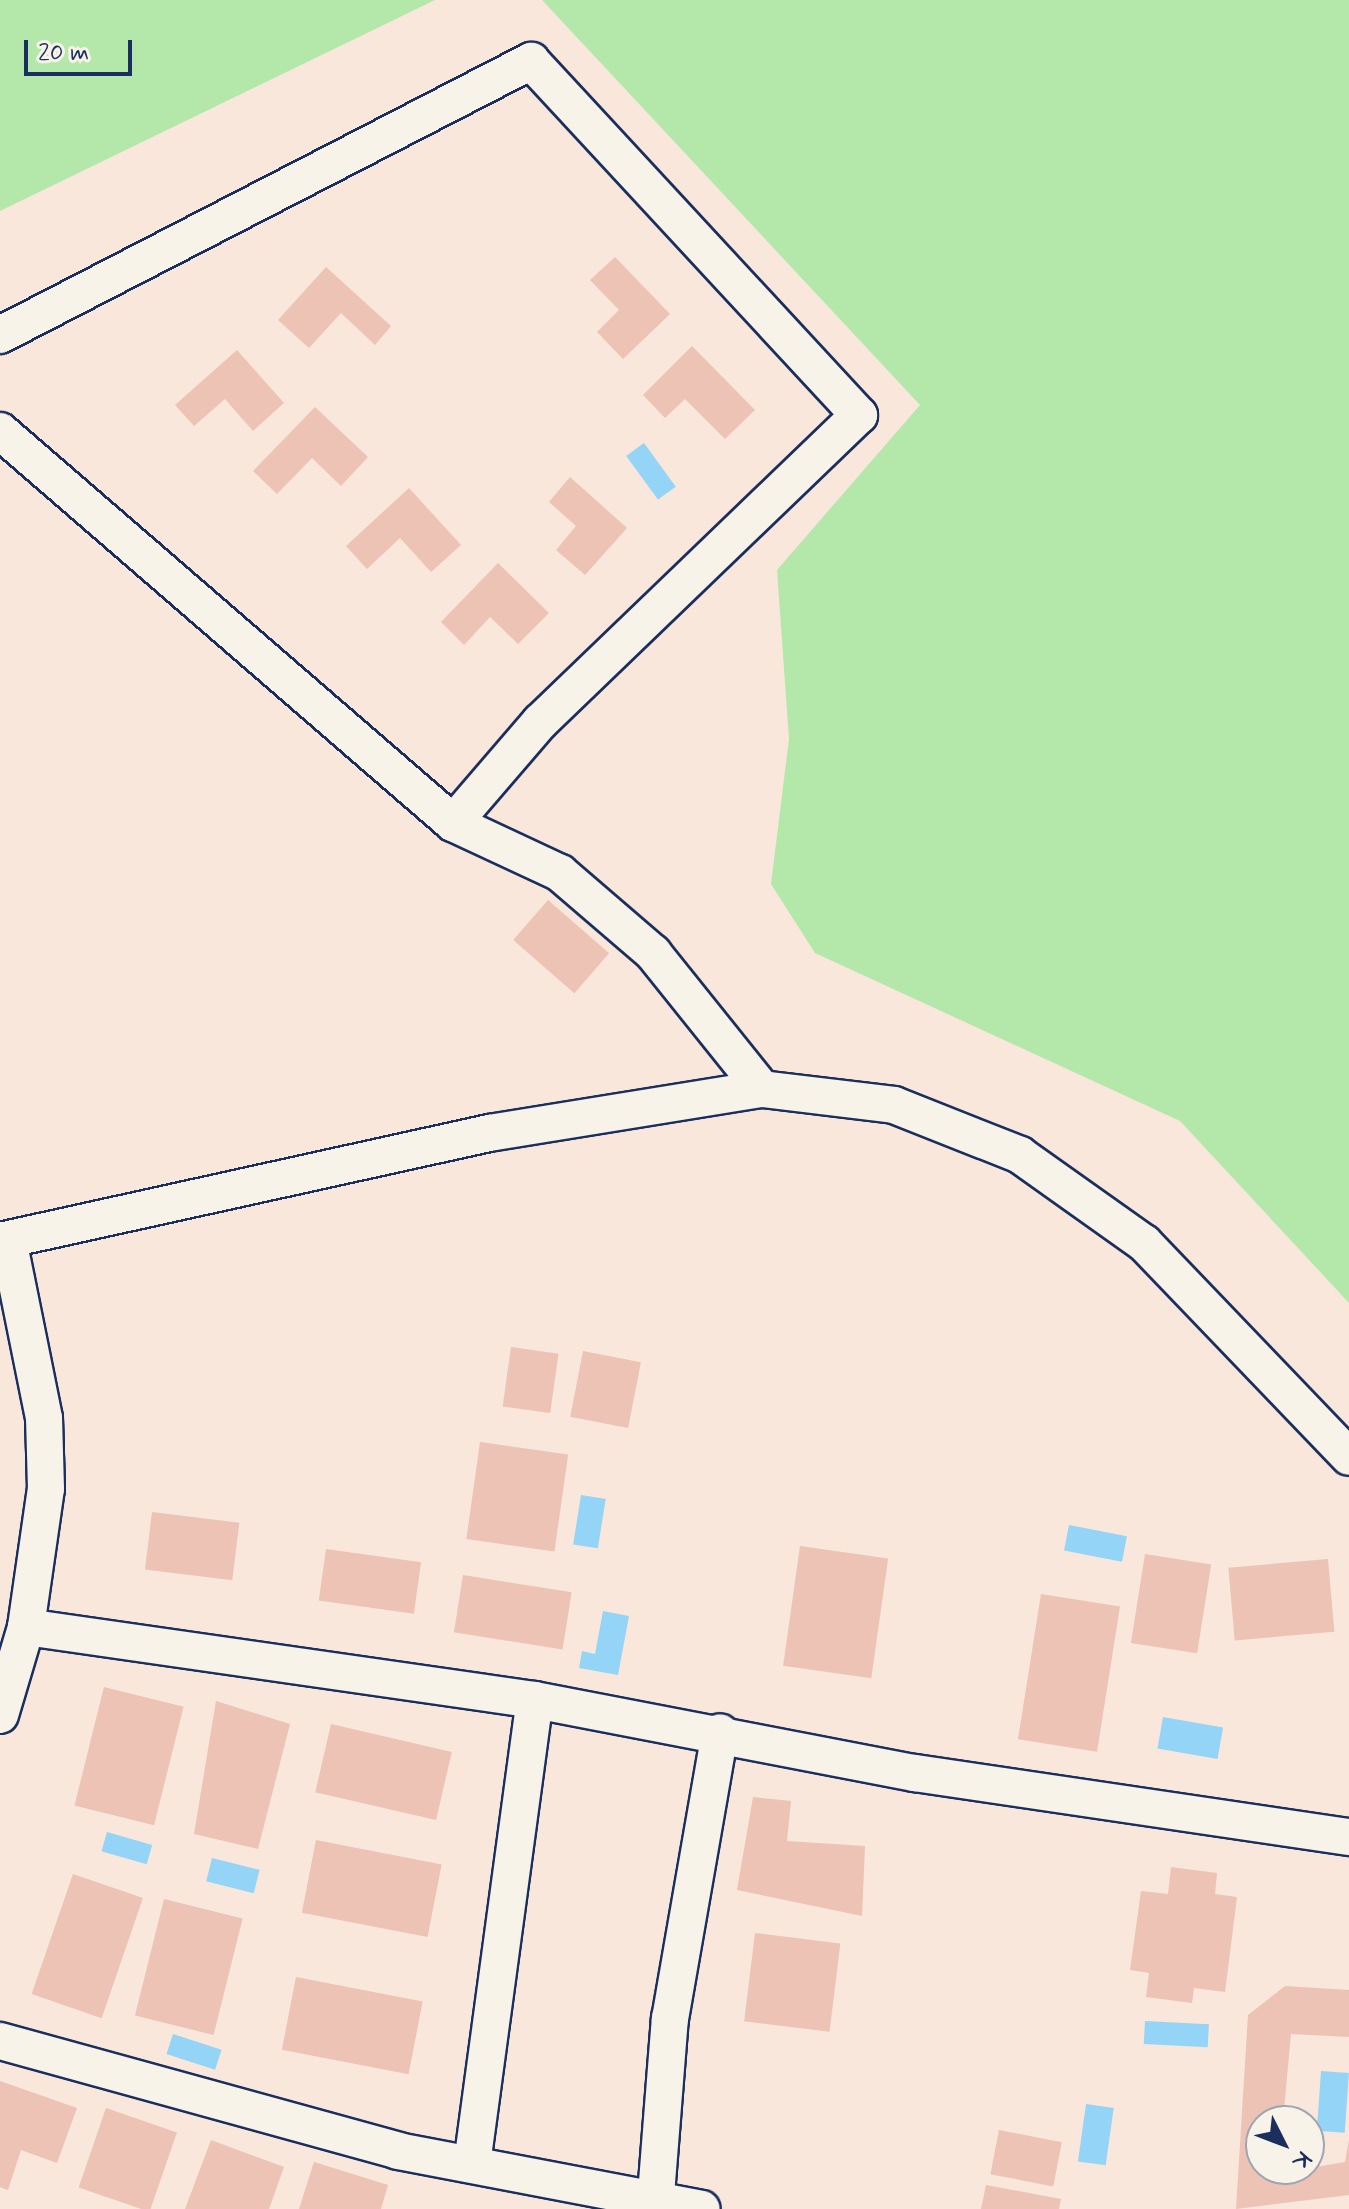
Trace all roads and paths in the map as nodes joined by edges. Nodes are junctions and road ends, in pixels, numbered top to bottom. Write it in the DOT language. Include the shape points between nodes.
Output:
graph roads {
  1 [pos="0,335"];
  2 [pos="0,431"];
  3 [pos="453,823"];
  4 [pos="762,1089"];
  5 [pos="4,1240"];
  6 [pos="1349,1457"];
  7 [pos="26,1627"];
  8 [pos="535,1700"];
  9 [pos="0,1715"];
  10 [pos="720,1732"];
  11 [pos="1349,1837"];
  12 [pos="0,2041"];
  13 [pos="472,2164"];
  14 [pos="656,2195"];
  15 [pos="593,2197"];
  16 [pos="701,2209"];
  1 -- 3 [label="street" via="531,61 859,415 540,722"];
  2 -- 3 [label="street"];
  3 -- 4 [label="street" via="560,873 653,953"];
  4 -- 5 [label="street" via="489,1133"];
  4 -- 6 [label="street" via="894,1105 1020,1155 1144,1243"];
  5 -- 7 [label="street" via="44,1418 44,1520"];
  7 -- 8 [label="street"];
  7 -- 9 [label="street"];
  8 -- 10 [label="street"];
  8 -- 13 [label="street"];
  10 -- 11 [label="street" via="915,1773"];
  10 -- 14 [label="street" via="670,2019"];
  12 -- 13 [label="street" via="398,2151"];
  13 -- 15 [label="street"];
  14 -- 15 [label="street"];
  14 -- 16 [label="street"];
}
